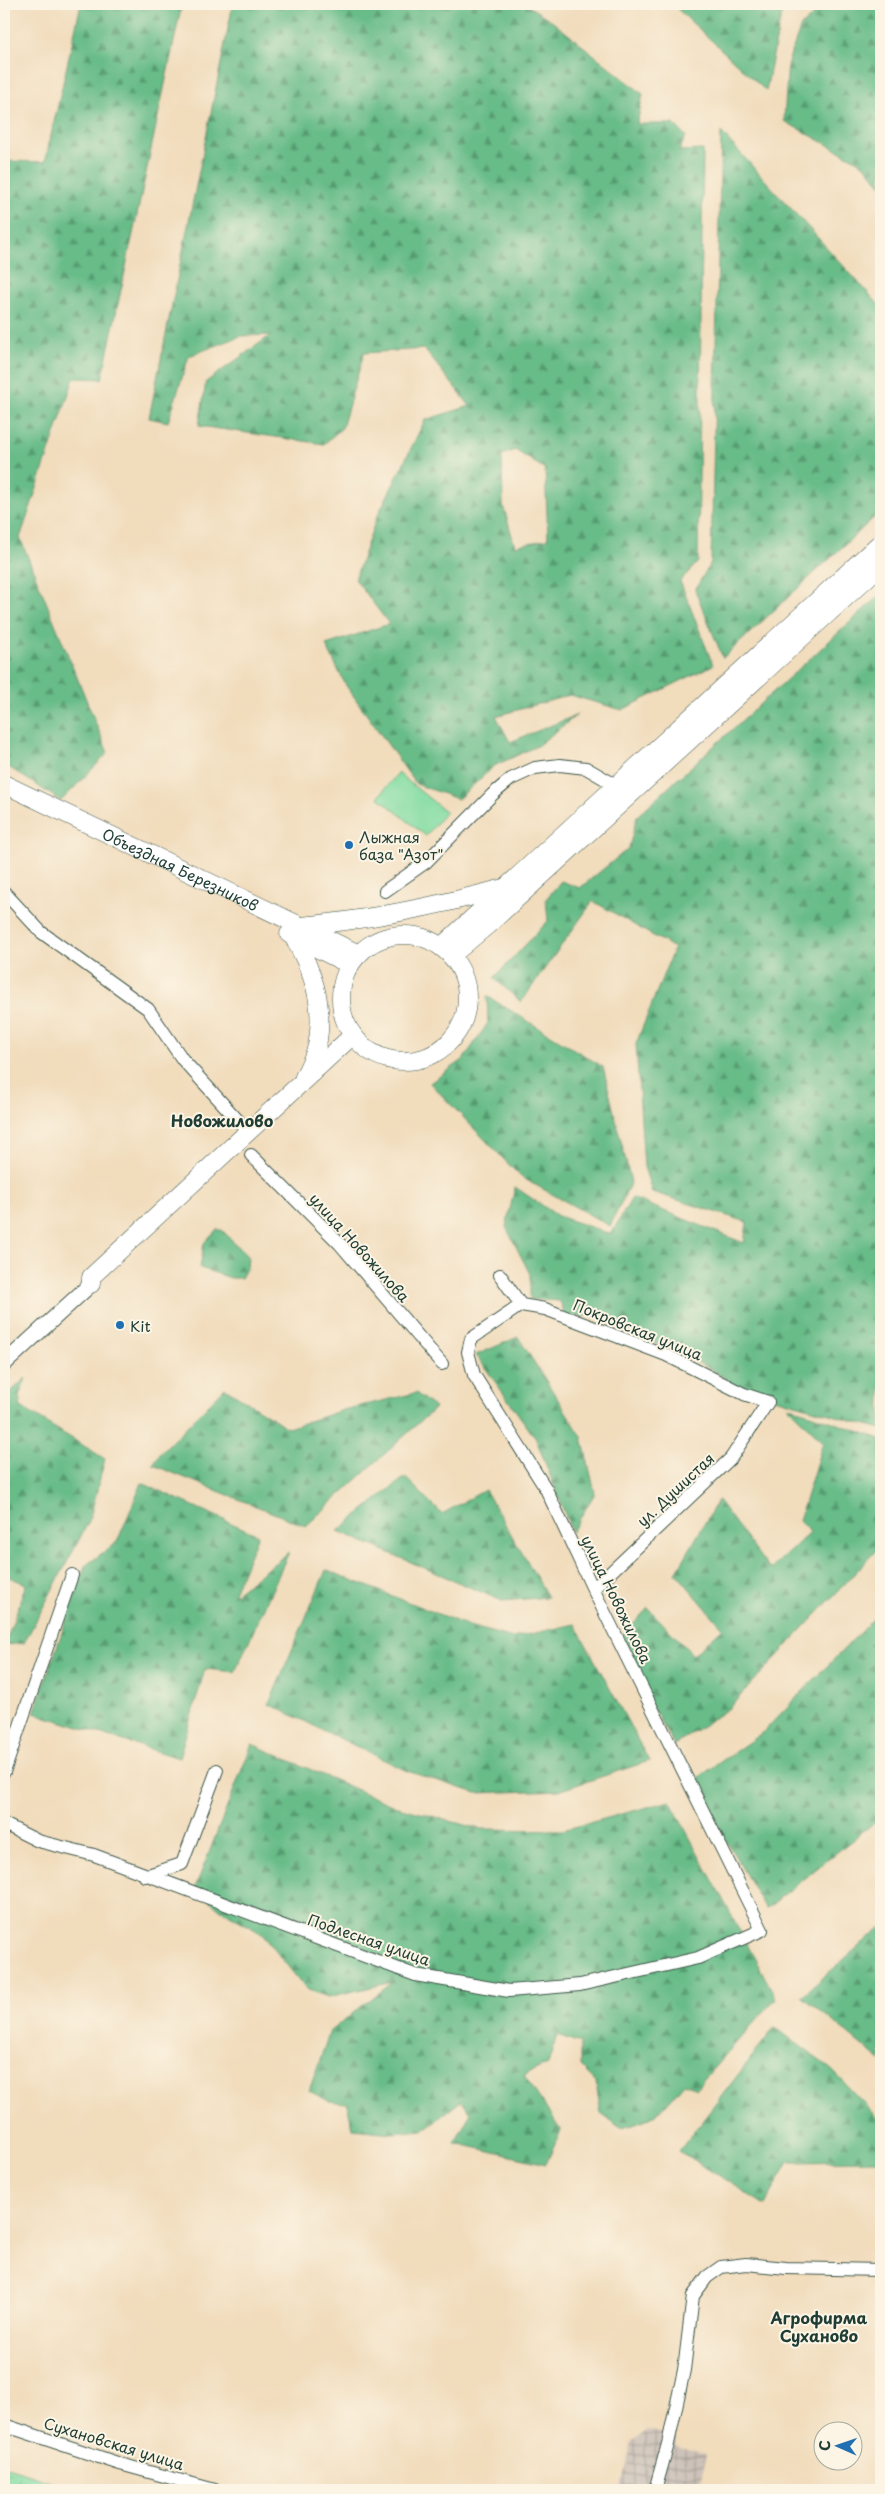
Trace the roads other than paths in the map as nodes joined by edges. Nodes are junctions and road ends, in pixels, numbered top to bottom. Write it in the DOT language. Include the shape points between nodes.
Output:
graph roads {
  1 [pos="881,542"];
  2 [pos="881,565"];
  3 [pos="4,784"];
  4 [pos="617,786"];
  5 [pos="4,794"];
  6 [pos="506,887"];
  7 [pos="385,891"];
  8 [pos="4,892"];
  9 [pos="296,931"];
  10 [pos="446,951"];
  11 [pos="355,960"];
  12 [pos="356,1038"];
  13 [pos="302,1082"];
  14 [pos="244,1127"];
  15 [pos="251,1156"];
  16 [pos="500,1275"];
  17 [pos="91,1284"];
  18 [pos="521,1305"];
  19 [pos="4,1364"];
  20 [pos="442,1364"];
  21 [pos="768,1402"];
  22 [pos="72,1575"];
  23 [pos="593,1589"];
  24 [pos="217,1770"];
  25 [pos="4,1772"];
  26 [pos="4,1824"];
  27 [pos="145,1876"];
  28 [pos="762,1930"];
  29 [pos="881,2270"];
  30 [pos="4,2425"];
  31 [pos="215,2490"];
  32 [pos="655,2490"];
  1 -- 4 [label="highway"];
  2 -- 10 [label="highway" via="490,923"];
  3 -- 9 [label="highway, Объездная Березников"];
  4 -- 6 [label="highway"];
  4 -- 7 [label="street" via="586,768 560,765 535,768 511,779 426,862"];
  5 -- 9 [label="highway, Объездная Березников"];
  6 -- 9 [label="highway" via="435,906"];
  6 -- 10 [label="highway"];
  8 -- 14 [label="street" via="41,932 148,1009 183,1060"];
  9 -- 11 [label="highway, Объездная Березников"];
  9 -- 13 [label="highway" via="319,1001 318,1042"];
  10 -- 11 [label="highway" via="423,938 402,935 382,939"];
  10 -- 12 [label="highway" via="464,981 467,1002 462,1022 444,1047 426,1057 400,1061 375,1054"];
  11 -- 12 [label="highway" via="343,984 341,1005 347,1025"];
  12 -- 13 [label="highway"];
  12 -- 17 [label="highway"];
  13 -- 17 [label="highway" via="92,1277"];
  15 -- 20 [label="street, улица Новожилова" via="340,1244"];
  16 -- 18 [label="street"];
  17 -- 19 [label="main road"];
  18 -- 21 [label="street, Покровская улица" via="545,1309 666,1355 744,1394"];
  18 -- 23 [label="street, улица Новожилова" via="471,1339 468,1352 474,1374 546,1489"];
  21 -- 23 [label="street, ул. Душистая" via="731,1458"];
  22 -- 25 [label="street"];
  23 -- 28 [label="street, улица Новожилова"];
  24 -- 27 [label="street" via="182,1864"];
  26 -- 27 [label="street, Подлесная улица" via="38,1841 94,1855"];
  27 -- 28 [label="street, Подлесная улица" via="415,1975 509,1991 580,1985 698,1958"];
  29 -- 32 [label="street" via="746,2264 721,2267 707,2277 693,2296 684,2370"];
  30 -- 31 [label="street, Сухановская улица" via="120,2464"];
}
